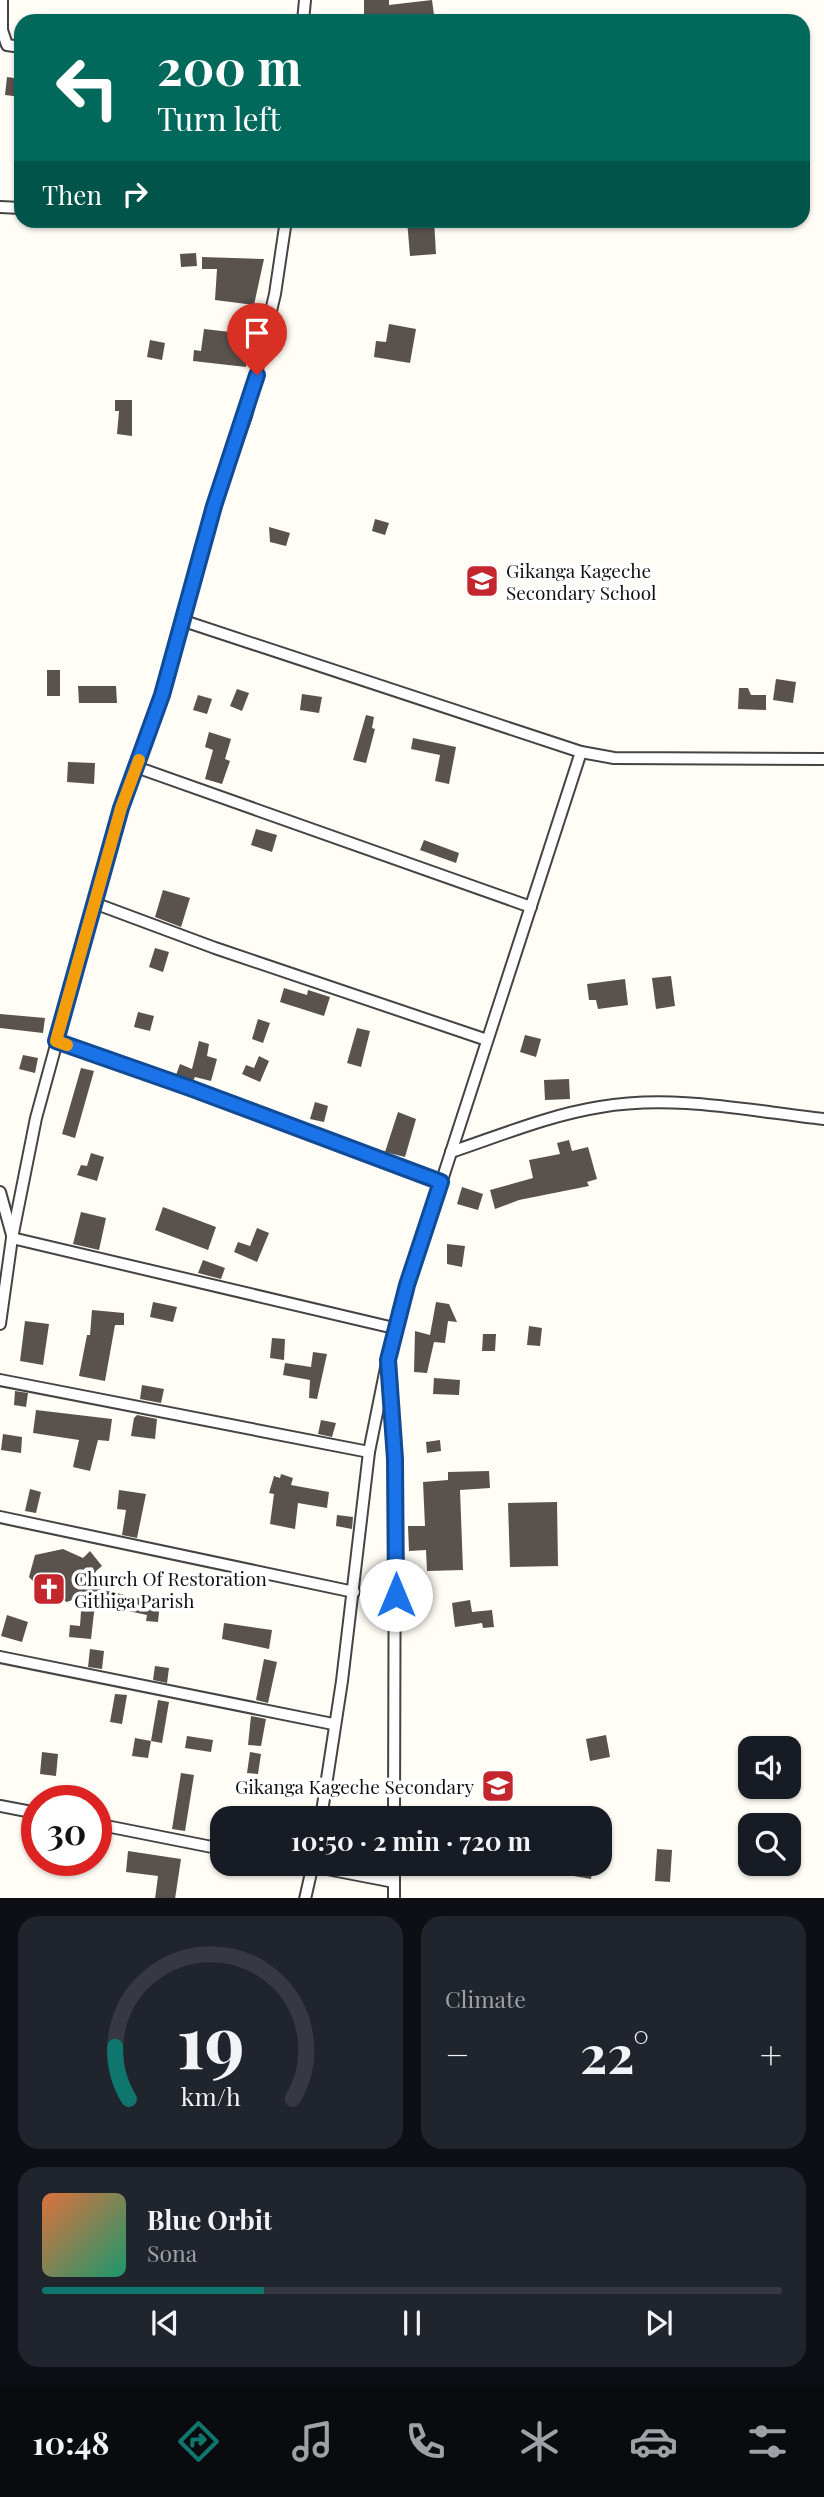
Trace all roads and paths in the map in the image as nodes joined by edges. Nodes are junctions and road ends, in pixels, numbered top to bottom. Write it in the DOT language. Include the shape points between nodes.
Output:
graph roads {
  1 [pos="2,0"];
  2 [pos="14,46"];
  3 [pos="285,228"];
  4 [pos="184,621"];
  5 [pos="581,752"];
  6 [pos="824,759"];
  7 [pos="136,767"];
  8 [pos="94,903"];
  9 [pos="531,907"];
  10 [pos="487,1040"];
  11 [pos="56,1041"];
  12 [pos="824,1119"];
  13 [pos="451,1152"];
  14 [pos="441,1182"];
  15 [pos="0,1192"];
  16 [pos="12,1238"];
  17 [pos="0,1324"];
  18 [pos="394,1328"];
  19 [pos="388,1360"];
  20 [pos="0,1380"];
  21 [pos="369,1452"];
  22 [pos="0,1517"];
  23 [pos="354,1592"];
  24 [pos="0,1657"];
  25 [pos="334,1724"];
  26 [pos="0,1806"];
  27 [pos="322,1806"];
  28 [pos="394,1806"];
  29 [pos="21,1810"];
  30 [pos="112,1827"];
  31 [pos="210,1847"];
  32 [pos="308,1876"];
  33 [pos="366,1876"];
  34 [pos="394,1876"];
  35 [pos="394,1882"];
  36 [pos="305,1898"];
  37 [pos="394,1898"];
  1 -- 2 [label="street" via="2,30 7,45"];
  3 -- 4 [label="street" via="263,355 214,506"];
  4 -- 5 [label="street"];
  4 -- 7 [label="street"];
  5 -- 6 [label="street" via="614,758"];
  5 -- 9 [label="street"];
  7 -- 8 [label="street"];
  7 -- 9 [label="street"];
  8 -- 10 [label="street"];
  8 -- 11 [label="street"];
  9 -- 10 [label="street"];
  10 -- 13 [label="street"];
  11 -- 14 [label="street"];
  11 -- 16 [label="street"];
  12 -- 13 [label="street" via="653,1102 599,1107"];
  13 -- 14 [label="street"];
  14 -- 18 [label="street"];
  15 -- 16 [label="street"];
  16 -- 17 [label="street"];
  16 -- 18 [label="street"];
  18 -- 19 [label="street"];
  19 -- 21 [label="street"];
  19 -- 28 [label="street" via="395,1459"];
  20 -- 21 [label="street"];
  21 -- 23 [label="street"];
  22 -- 23 [label="street"];
  23 -- 25 [label="street"];
  24 -- 25 [label="street"];
  25 -- 27 [label="street"];
  26 -- 29 [label="street"];
  30 -- 31 [label="street"];
  32 -- 36 [label="street"];
  33 -- 35 [label="street"];
  34 -- 35 [label="street"];
  35 -- 37 [label="street"];
}
